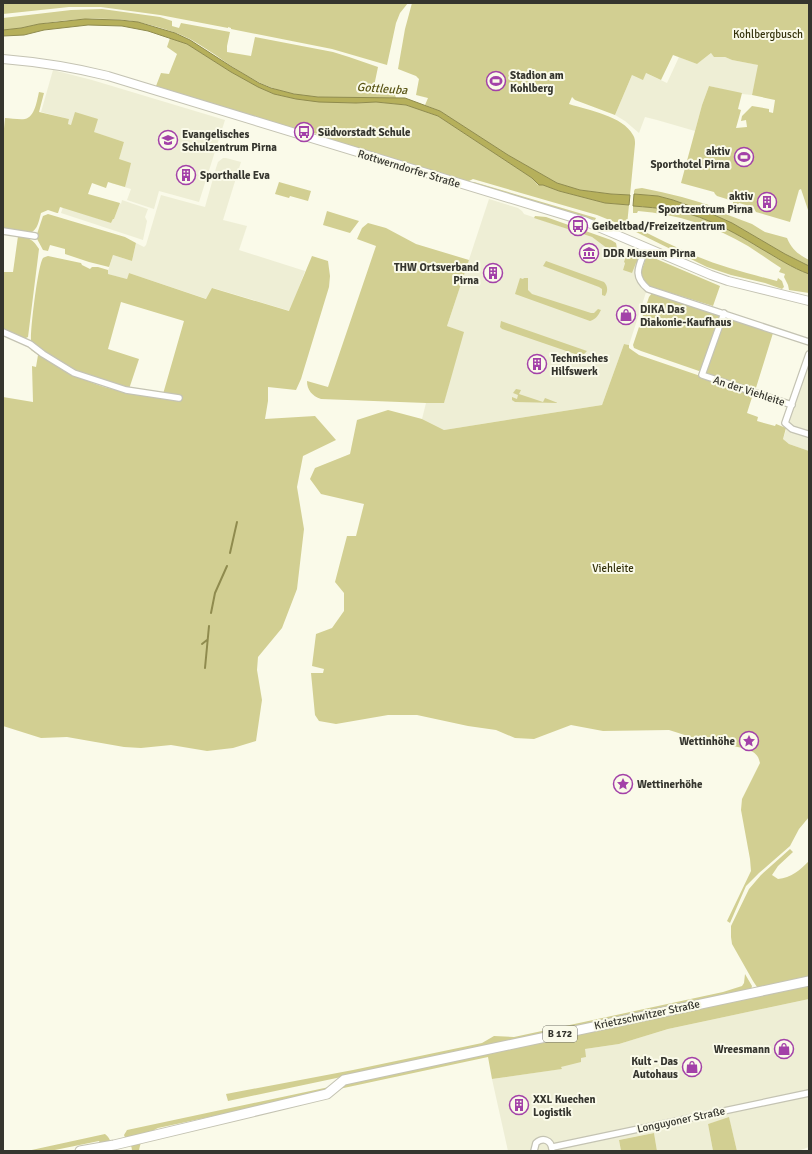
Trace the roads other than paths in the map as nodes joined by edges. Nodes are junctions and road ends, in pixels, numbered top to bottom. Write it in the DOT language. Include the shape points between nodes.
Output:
graph roads {
  1 [pos="3,59"];
  2 [pos="3,232"];
  3 [pos="34,236"];
  4 [pos="646,248"];
  5 [pos="809,300"];
  6 [pos="724,313"];
  7 [pos="3,332"];
  8 [pos="809,342"];
  9 [pos="809,354"];
  10 [pos="178,398"];
  11 [pos="792,405"];
  12 [pos="808,434"];
  13 [pos="809,981"];
  14 [pos="809,1093"];
  15 [pos="552,1149"];
  16 [pos="80,1151"];
  17 [pos="534,1151"];
  1 -- 4 [label="main road, Rottwerndorfer Straße" via="59,65 108,76 579,220"];
  2 -- 3 [label="street"];
  4 -- 5 [label="main road, Rottwerndorfer Straße" via="728,282"];
  4 -- 6 [label="street" via="638,271 639,280 643,284 648,288"];
  6 -- 8 [label="street"];
  6 -- 11 [label="street, An der Viehleite" via="702,375"];
  7 -- 10 [label="street" via="30,344 74,373 126,390"];
  9 -- 11 [label="street, An der Viehleite"];
  11 -- 12 [label="street, An der Viehleite" via="785,423 792,429"];
  13 -- 16 [label="main road, Krietzschwitzer Straße / B 172" via="344,1080 327,1094"];
  14 -- 15 [label="street, Longuyoner Straße"];
  15 -- 17 [label="street, Longuyoner Straße" via="548,1141 542,1140 536,1143"];
}
